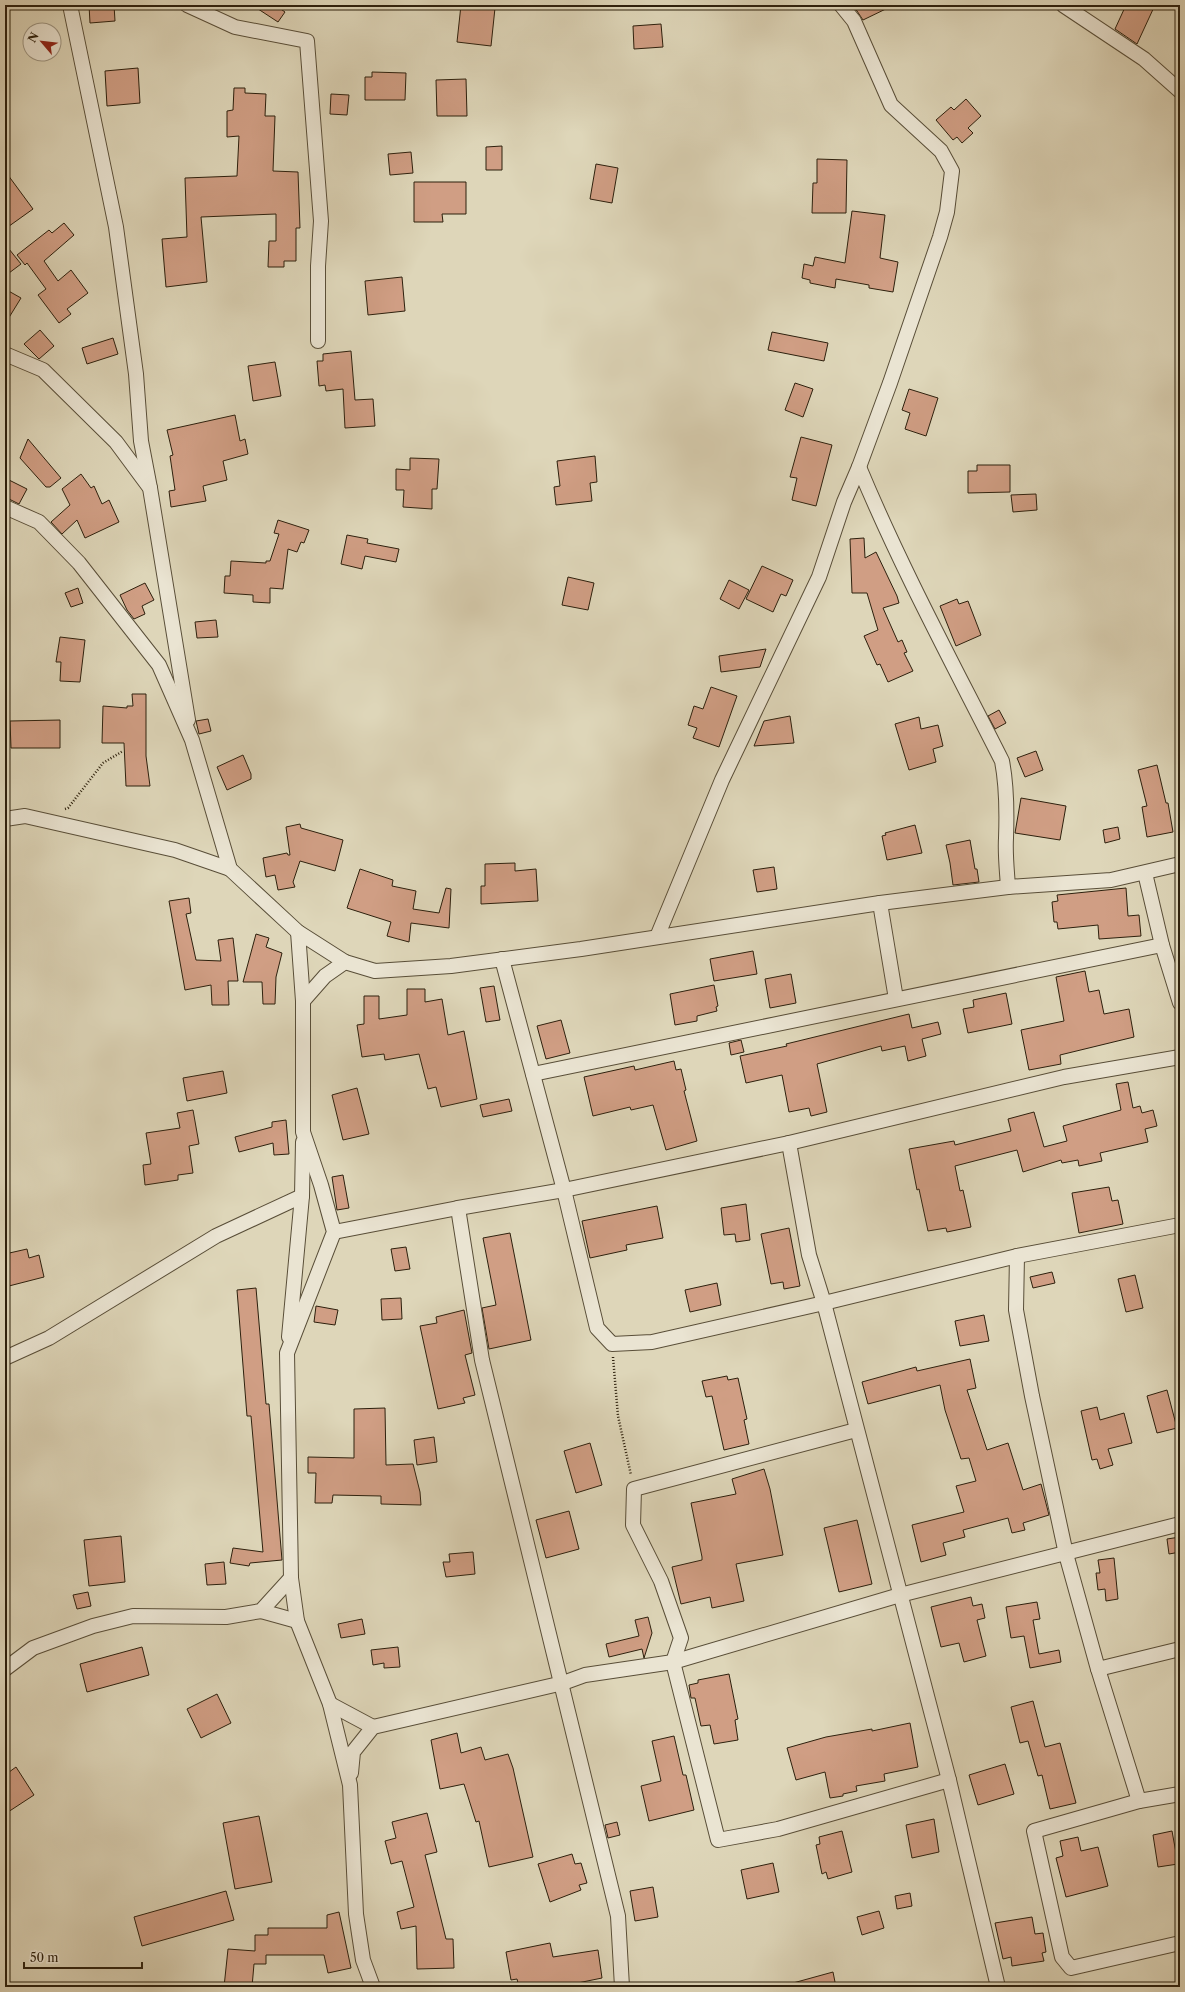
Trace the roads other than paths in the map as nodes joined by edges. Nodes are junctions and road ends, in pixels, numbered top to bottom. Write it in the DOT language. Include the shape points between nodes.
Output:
graph roads {
  1 [pos="70,5"];
  2 [pos="187,5"];
  3 [pos="841,5"];
  4 [pos="1063,5"];
  5 [pos="1180,91"];
  6 [pos="318,341"];
  7 [pos="5,354"];
  8 [pos="859,467"];
  9 [pos="150,488"];
  10 [pos="5,507"];
  11 [pos="192,740"];
  12 [pos="5,819"];
  13 [pos="1180,864"];
  14 [pos="230,869"];
  15 [pos="1145,873"];
  16 [pos="1008,887"];
  17 [pos="880,903"];
  18 [pos="298,932"];
  19 [pos="657,937"];
  20 [pos="1162,945"];
  21 [pos="502,959"];
  22 [pos="345,962"];
  23 [pos="896,999"];
  24 [pos="303,1001"];
  25 [pos="1180,1003"];
  26 [pos="1180,1057"];
  27 [pos="533,1074"];
  28 [pos="303,1132"];
  29 [pos="789,1143"];
  30 [pos="564,1190"];
  31 [pos="302,1196"];
  32 [pos="458,1208"];
  33 [pos="1180,1225"];
  34 [pos="334,1232"];
  35 [pos="1018,1256"];
  36 [pos="824,1303"];
  37 [pos="287,1353"];
  38 [pos="5,1358"];
  39 [pos="856,1430"];
  40 [pos="1180,1524"];
  41 [pos="1066,1554"];
  42 [pos="291,1578"];
  43 [pos="900,1595"];
  44 [pos="261,1611"];
  45 [pos="297,1621"];
  46 [pos="1180,1649"];
  47 [pos="673,1662"];
  48 [pos="5,1669"];
  49 [pos="1098,1669"];
  50 [pos="563,1683"];
  51 [pos="330,1704"];
  52 [pos="373,1727"];
  53 [pos="949,1780"];
  54 [pos="350,1785"];
  55 [pos="1180,1794"];
  56 [pos="1139,1801"];
  57 [pos="1180,1944"];
  58 [pos="373,1987"];
  59 [pos="622,1987"];
  60 [pos="998,1987"];
  1 -- 9 [label="street" via="116,227 136,374 141,441"];
  2 -- 6 [label="street" via="235,27 307,41 321,221"];
  3 -- 8 [label="street" via="854,21 891,105 941,151 952,171 947,212 940,237"];
  4 -- 5 [label="street" via="1144,59"];
  7 -- 9 [label="street" via="43,370 116,442"];
  8 -- 16 [label="street" via="910,580 1002,760 1007,787"];
  8 -- 19 [label="street" via="844,502 819,577 722,780"];
  9 -- 11 [label="street"];
  10 -- 11 [label="street" via="39,522 79,563 159,665"];
  11 -- 14 [label="street"];
  12 -- 14 [label="street" via="25,816 176,850"];
  13 -- 15 [label="street"];
  14 -- 18 [label="street"];
  15 -- 16 [label="street" via="1111,880"];
  15 -- 20 [label="street"];
  16 -- 17 [label="street"];
  17 -- 19 [label="street"];
  17 -- 23 [label="street"];
  18 -- 22 [label="street"];
  18 -- 24 [label="street"];
  19 -- 21 [label="street"];
  20 -- 23 [label="street"];
  20 -- 25 [label="street"];
  21 -- 22 [label="street" via="451,966 375,971"];
  21 -- 27 [label="street"];
  22 -- 24 [label="street" via="325,976"];
  23 -- 27 [label="street"];
  24 -- 28 [label="street"];
  26 -- 29 [label="street" via="1064,1077"];
  27 -- 30 [label="street"];
  28 -- 31 [label="street"];
  28 -- 34 [label="street"];
  29 -- 30 [label="street"];
  29 -- 36 [label="street" via="809,1254"];
  30 -- 32 [label="street"];
  30 -- 36 [label="street" via="597,1328 612,1344 652,1342"];
  31 -- 37 [label="street"];
  31 -- 38 [label="street" via="216,1236 48,1338"];
  32 -- 34 [label="street"];
  32 -- 50 [label="street" via="482,1360"];
  33 -- 35 [label="street"];
  34 -- 37 [label="street"];
  35 -- 36 [label="street"];
  35 -- 41 [label="street" via="1016,1310"];
  36 -- 39 [label="street"];
  37 -- 42 [label="street"];
  39 -- 43 [label="street"];
  39 -- 47 [label="street" via="634,1489 633,1525 661,1581 681,1638"];
  40 -- 41 [label="street"];
  41 -- 43 [label="street"];
  41 -- 49 [label="street"];
  42 -- 44 [label="street"];
  42 -- 45 [label="street"];
  43 -- 47 [label="street"];
  43 -- 53 [label="street"];
  44 -- 45 [label="street"];
  44 -- 48 [label="street" via="226,1617 133,1616 93,1626 33,1648"];
  45 -- 51 [label="street"];
  46 -- 49 [label="street"];
  47 -- 50 [label="street" via="585,1675"];
  47 -- 53 [label="street" via="718,1840 778,1829"];
  49 -- 56 [label="street"];
  50 -- 52 [label="street"];
  50 -- 59 [label="street" via="618,1916"];
  51 -- 52 [label="street"];
  51 -- 54 [label="street"];
  52 -- 54 [label="street" via="353,1752"];
  53 -- 60 [label="street"];
  54 -- 58 [label="street" via="356,1914 363,1960"];
  55 -- 56 [label="street"];
  56 -- 57 [label="street" via="1034,1831 1062,1957 1071,1968"];
}
